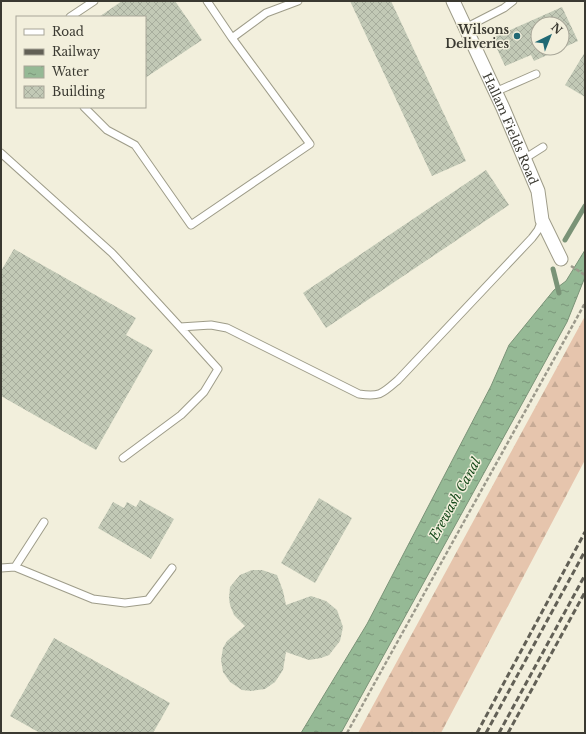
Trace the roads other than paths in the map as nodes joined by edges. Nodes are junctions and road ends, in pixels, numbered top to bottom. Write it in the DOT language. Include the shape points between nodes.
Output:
graph roads {
  1 [pos="94,1"];
  2 [pos="207,1"];
  3 [pos="298,1"];
  4 [pos="453,1"];
  5 [pos="513,1"];
  6 [pos="72,16"];
  7 [pos="465,28"];
  8 [pos="232,38"];
  9 [pos="536,74"];
  10 [pos="495,92"];
  11 [pos="85,108"];
  12 [pos="543,147"];
  13 [pos="1,153"];
  14 [pos="524,159"];
  15 [pos="542,220"];
  16 [pos="565,262"];
  17 [pos="180,327"];
  18 [pos="122,458"];
  19 [pos="44,522"];
  20 [pos="15,567"];
  21 [pos="1,568"];
  22 [pos="172,568"];
  1 -- 6 [label="lane"];
  2 -- 8 [label="lane"];
  3 -- 8 [label="lane" via="266,13"];
  4 -- 7 [label="street, Hallam Fields Road"];
  5 -- 7 [label="lane"];
  7 -- 10 [label="street, Hallam Fields Road"];
  8 -- 11 [label="lane" via="310,144 191,225 135,145 107,130"];
  9 -- 10 [label="lane"];
  10 -- 14 [label="street, Hallam Fields Road"];
  12 -- 14 [label="lane"];
  13 -- 17 [label="lane" via="112,253"];
  14 -- 15 [label="street, Hallam Fields Road" via="538,190"];
  15 -- 16 [label="street, Hallam Fields Road"];
  15 -- 17 [label="lane" via="532,238 408,368 386,390 375,396 359,394 227,328 211,325"];
  17 -- 18 [label="lane" via="218,369 204,392 181,415"];
  19 -- 20 [label="lane"];
  20 -- 21 [label="lane"];
  20 -- 22 [label="lane" via="92,599 125,603 148,600"];
}
